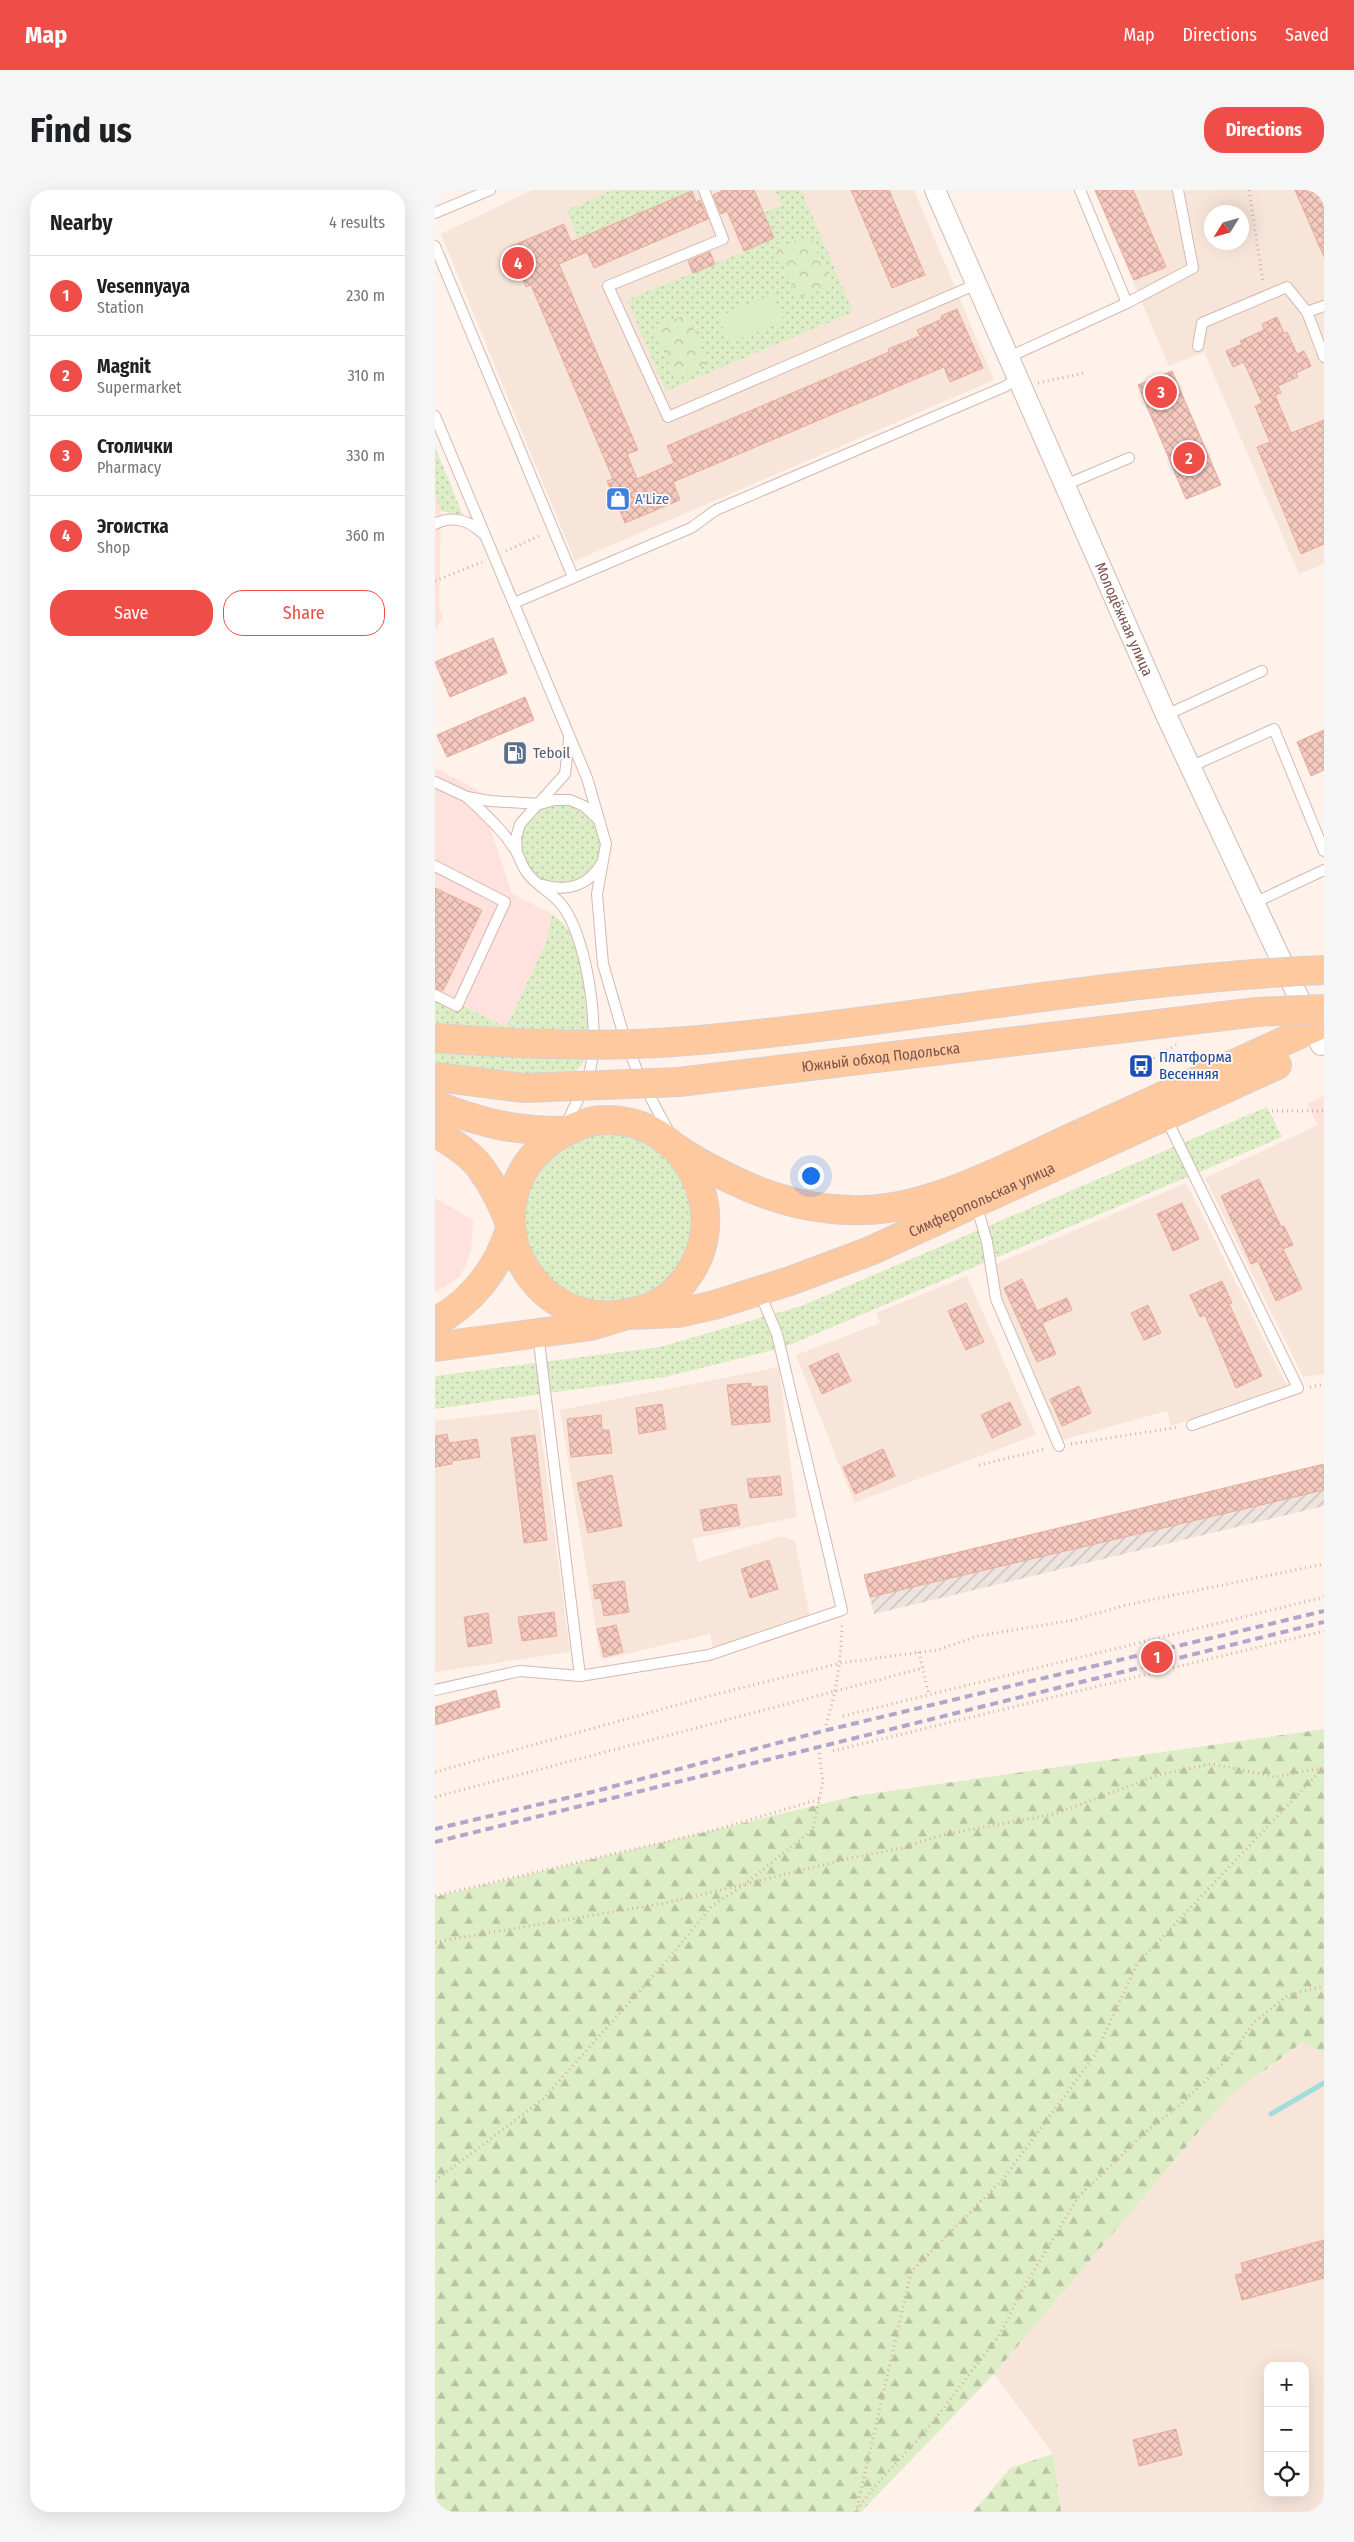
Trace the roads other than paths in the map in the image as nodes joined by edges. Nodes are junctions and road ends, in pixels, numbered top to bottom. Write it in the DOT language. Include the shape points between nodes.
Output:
graph roads {
  1 [pos="490,190"];
  2 [pos="703,190"];
  3 [pos="935,190"];
  4 [pos="1080,190"];
  5 [pos="1178,190"];
  6 [pos="435,213"];
  7 [pos="435,246"];
  8 [pos="977,284"];
  9 [pos="1127,303"];
  10 [pos="1324,306"];
  11 [pos="1307,312"];
  12 [pos="1199,346"];
  13 [pos="1009,357"];
  14 [pos="1324,357"];
  15 [pos="1020,383"];
  16 [pos="435,416"];
  17 [pos="1129,458"];
  18 [pos="1065,484"];
  19 [pos="436,522"];
  20 [pos="485,536"];
  21 [pos="573,577"];
  22 [pos="514,603"];
  23 [pos="1262,671"];
  24 [pos="1165,715"];
  25 [pos="569,735"];
  26 [pos="1190,767"];
  27 [pos="435,782"];
  28 [pos="467,797"];
  29 [pos="540,804"];
  30 [pos="603,829"];
  31 [pos="1324,851"];
  32 [pos="517,852"];
  33 [pos="603,859"];
  34 [pos="435,866"];
  35 [pos="1324,870"];
  36 [pos="542,885"];
  37 [pos="1254,903"];
  38 [pos="1324,970"];
  39 [pos="435,995"];
  40 [pos="1321,1030"];
  41 [pos="435,1038"];
  42 [pos="435,1077"];
  43 [pos="435,1105"];
  44 [pos="1166,1117"];
  45 [pos="563,1131"];
  46 [pos="435,1132"];
  47 [pos="677,1149"];
  48 [pos="976,1203"];
  49 [pos="511,1227"];
  50 [pos="758,1290"];
  51 [pos="627,1315"];
  52 [pos="435,1322"];
  53 [pos="538,1333"];
  54 [pos="435,1347"];
  55 [pos="1192,1425"];
  56 [pos="1059,1446"];
  57 [pos="580,1676"];
  58 [pos="435,1690"];
  1 -- 6 [label="lane"];
  2 -- 8 [label="lane" via="723,239 608,286 669,416"];
  3 -- 8 [label="street, Молодёжная улица"];
  4 -- 9 [label="lane"];
  5 -- 9 [label="lane" via="1193,268"];
  7 -- 21 [label="lane"];
  8 -- 13 [label="street, Молодёжная улица"];
  9 -- 13 [label="lane"];
  10 -- 11 [label="lane"];
  11 -- 12 [label="lane" via="1287,287 1202,323"];
  11 -- 14 [label="lane"];
  13 -- 15 [label="street, Молодёжная улица"];
  15 -- 18 [label="street, Молодёжная улица"];
  15 -- 21 [label="lane" via="716,510 691,528"];
  16 -- 20 [label="lane"];
  17 -- 18 [label="lane"];
  18 -- 24 [label="street, Молодёжная улица"];
  19 -- 20 [label="lane" via="462,521"];
  20 -- 22 [label="lane"];
  21 -- 22 [label="lane"];
  22 -- 25 [label="lane"];
  23 -- 24 [label="lane"];
  24 -- 26 [label="street, Молодёжная улица"];
  25 -- 29 [label="lane" via="565,774"];
  25 -- 30 [label="lane"];
  26 -- 31 [label="lane" via="1274,729"];
  26 -- 37 [label="street, Молодёжная улица"];
  27 -- 28 [label="lane"];
  28 -- 29 [label="lane" via="490,802"];
  28 -- 32 [label="lane" via="495,823"];
  29 -- 30 [label="lane" via="570,800 596,816"];
  29 -- 32 [label="lane" via="520,824"];
  30 -- 33 [label="lane" via="606,844"];
  32 -- 36 [label="lane" via="530,877"];
  33 -- 36 [label="lane" via="596,873 584,883 556,889"];
  33 -- 47 [label="lane" via="597,894 598,923 613,1006 641,1080"];
  34 -- 39 [label="lane" via="505,902 457,1006"];
  35 -- 37 [label="lane"];
  36 -- 45 [label="lane" via="564,907 578,934 587,967 591,1010 593,1045 588,1076"];
  37 -- 40 [label="street, Молодёжная улица"];
  38 -- 41 [label="main road, bridge" via="1239,974 685,1041 529,1045"];
  40 -- 42 [label="main road, Южный обход Подольска, bridge" via="1257,1012 679,1082 523,1088"];
  40 -- 44 [label="main road, Симферопольская улица"];
  40 -- 47 [label="main road, Симферопольская улица" via="1003,1169 924,1200 867,1210 813,1207 771,1196"];
  43 -- 45 [label="main road" via="495,1126 526,1131"];
  44 -- 48 [label="main road, Симферопольская улица"];
  44 -- 55 [label="lane" via="1298,1388"];
  45 -- 47 [label="main road" via="586,1123 611,1120 635,1124 657,1134"];
  45 -- 49 [label="main road" via="544,1144 517,1182 511,1204"];
  46 -- 49 [label="main road" via="457,1146 481,1168"];
  47 -- 51 [label="main road" via="693,1170 703,1194 706,1220 702,1247 691,1271 674,1292 652,1306"];
  48 -- 50 [label="main road, Симферопольская улица" via="870,1251"];
  48 -- 56 [label="lane" via="987,1242 996,1299"];
  49 -- 51 [label="main road" via="516,1250 526,1271 559,1303 581,1312"];
  49 -- 52 [label="main road" via="500,1253 475,1293 455,1312"];
  50 -- 51 [label="main road, Симферопольская улица" via="679,1313"];
  50 -- 57 [label="lane" via="777,1334 842,1610 709,1655"];
  51 -- 53 [label="main road" via="591,1326"];
  53 -- 54 [label="main road"];
  53 -- 57 [label="lane"];
  57 -- 58 [label="lane" via="520,1672"];
}
